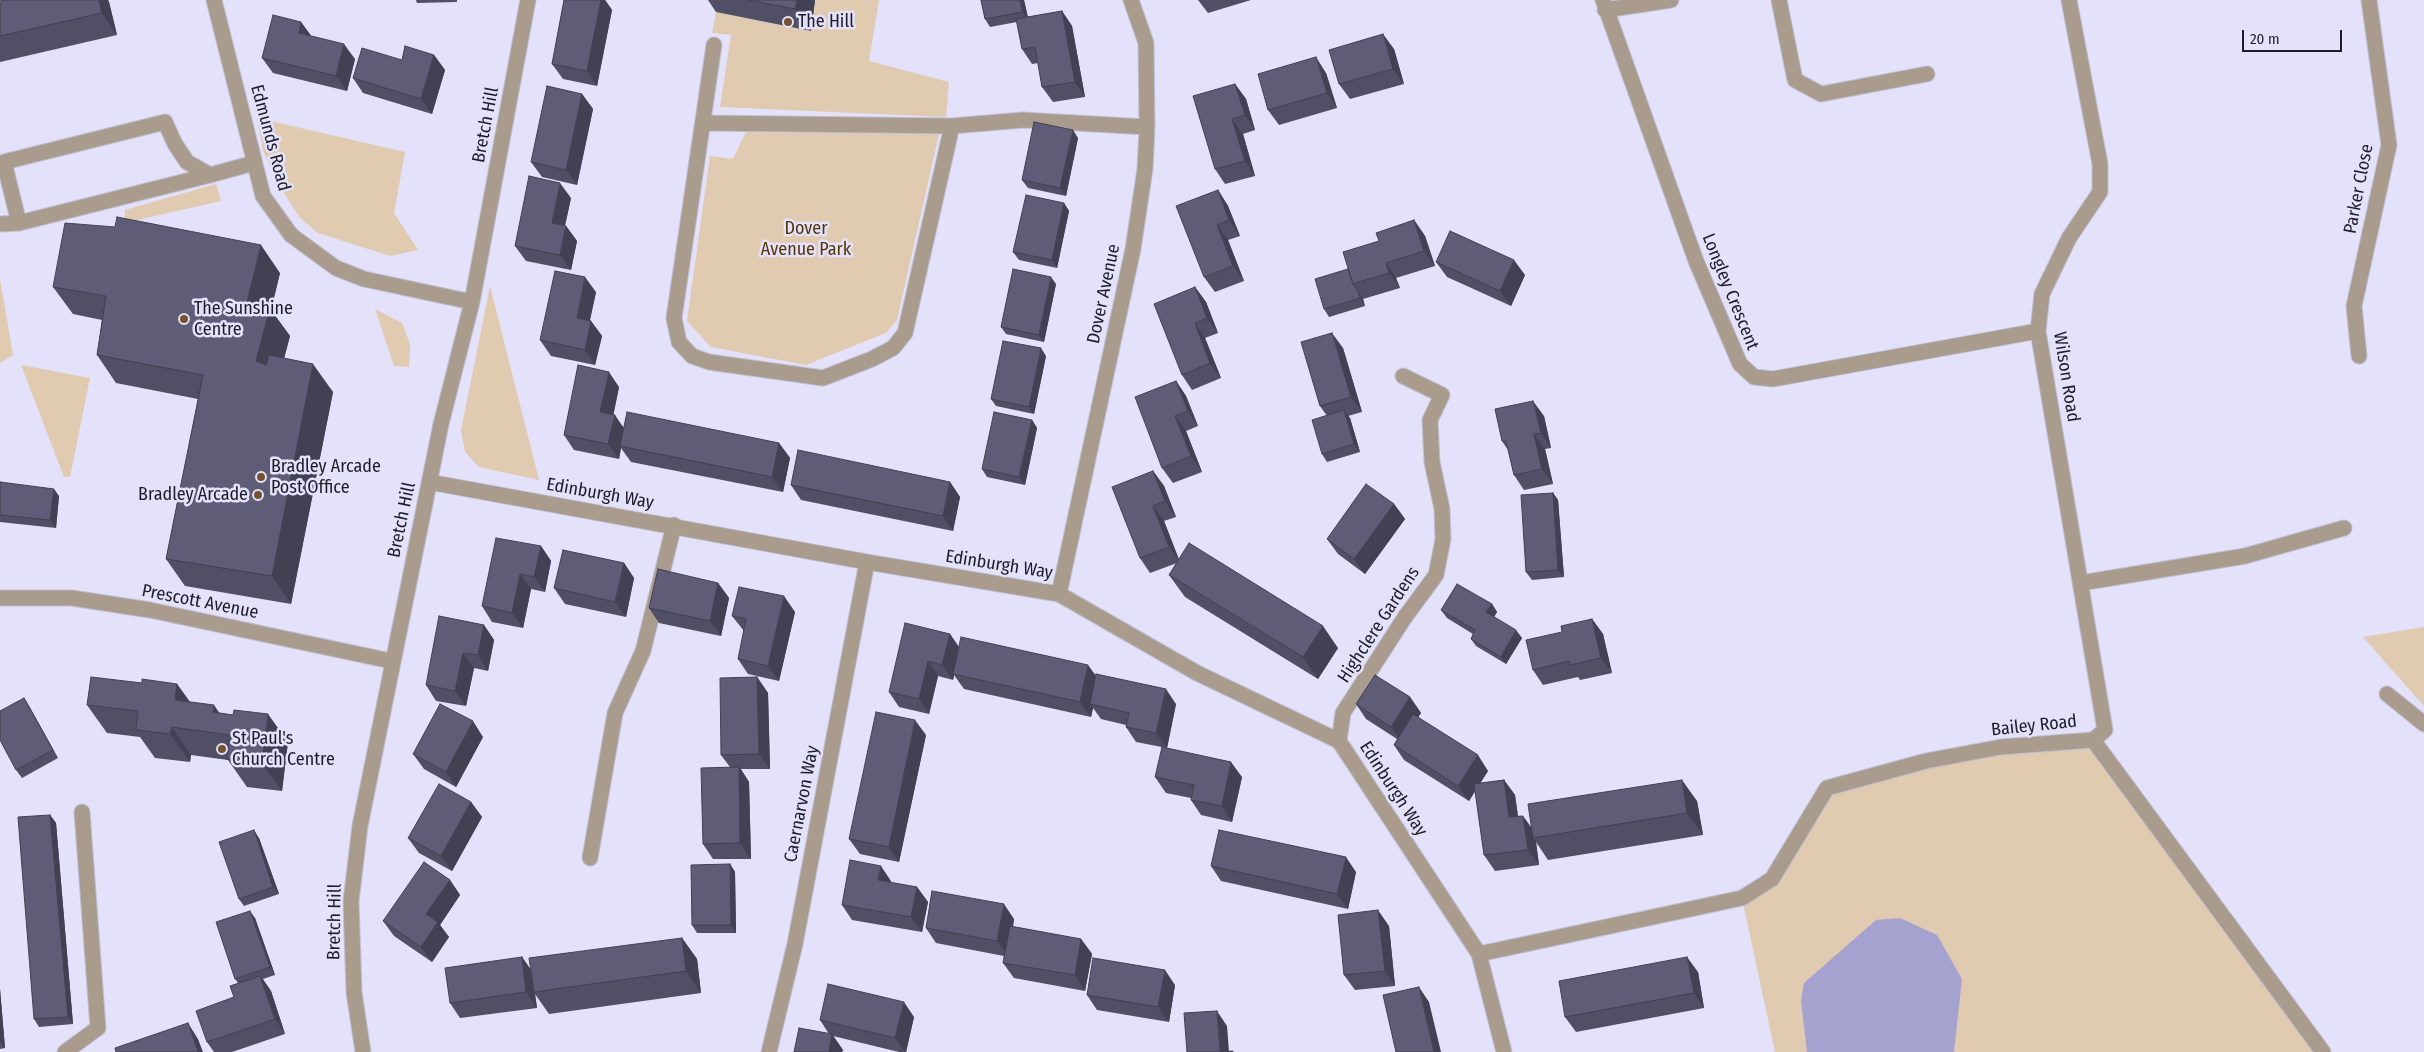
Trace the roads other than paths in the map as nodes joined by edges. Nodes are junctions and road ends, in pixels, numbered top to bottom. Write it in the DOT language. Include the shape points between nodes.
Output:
graph roads {
  1 [pos="214,0"];
  2 [pos="528,0"];
  3 [pos="1131,0"];
  4 [pos="1671,0"];
  5 [pos="1779,0"];
  6 [pos="2069,0"];
  7 [pos="2369,0"];
  8 [pos="1604,5"];
  9 [pos="714,45"];
  10 [pos="1927,74"];
  11 [pos="703,124"];
  12 [pos="952,126"];
  13 [pos="1148,127"];
  14 [pos="254,163"];
  15 [pos="210,175"];
  16 [pos="19,223"];
  17 [pos="0,224"];
  18 [pos="472,302"];
  19 [pos="2038,331"];
  20 [pos="2359,356"];
  21 [pos="1403,376"];
  22 [pos="430,482"];
  23 [pos="674,525"];
  24 [pos="2344,528"];
  25 [pos="867,562"];
  26 [pos="2081,583"];
  27 [pos="1059,594"];
  28 [pos="0,598"];
  29 [pos="391,661"];
  30 [pos="2388,694"];
  31 [pos="2424,724"];
  32 [pos="2093,740"];
  33 [pos="1339,741"];
  34 [pos="82,812"];
  35 [pos="590,858"];
  36 [pos="1479,954"];
  37 [pos="65,1052"];
  38 [pos="363,1052"];
  39 [pos="769,1052"];
  40 [pos="1504,1052"];
  41 [pos="2323,1052"];
  1 -- 14 [label="street, Edmunds Road"];
  2 -- 18 [label="street, Bretch Hill"];
  3 -- 13 [label="street, Dover Avenue" via="1146,42"];
  4 -- 8 [label="street"];
  5 -- 10 [label="street" via="1795,80 1821,94"];
  6 -- 19 [label="street, Wilson Road" via="2100,164 2100,192 2070,238 2042,294"];
  7 -- 20 [label="street, Parker Close" via="2389,145 2354,306"];
  8 -- 19 [label="street, Longley Crescent" via="1696,261 1740,364 1754,377 1773,379"];
  9 -- 11 [label="street"];
  11 -- 12 [label="street"];
  11 -- 12 [label="street" via="674,318 679,342 692,356 709,362 823,378 872,360 893,348 905,333"];
  12 -- 13 [label="street" via="1023,120"];
  13 -- 27 [label="street, Dover Avenue" via="1133,249"];
  14 -- 15 [label="street"];
  14 -- 18 [label="street, Edmunds Road" via="263,196 291,235 336,268 364,279"];
  15 -- 16 [label="street"];
  15 -- 16 [label="street" via="186,162 166,122 4,162"];
  16 -- 17 [label="street"];
  18 -- 22 [label="street, Bretch Hill"];
  19 -- 26 [label="street, Wilson Road"];
  21 -- 33 [label="street, Highclere Gardens" via="1442,395 1430,420 1432,462 1442,509 1443,539 1436,575 1343,714"];
  22 -- 23 [label="street, Edinburgh Way"];
  22 -- 29 [label="street, Bretch Hill"];
  23 -- 25 [label="street, Edinburgh Way"];
  23 -- 35 [label="street" via="643,651 615,713"];
  24 -- 26 [label="street" via="2246,556"];
  25 -- 27 [label="street, Edinburgh Way"];
  25 -- 39 [label="street, Caernarvon Way" via="795,944"];
  26 -- 32 [label="street, Wilson Road" via="2104,730"];
  27 -- 33 [label="street, Edinburgh Way" via="1197,673"];
  28 -- 29 [label="street, Prescott Avenue" via="72,598 150,610"];
  29 -- 38 [label="street, Bretch Hill" via="360,826 351,901 354,992"];
  30 -- 31 [label="street"];
  32 -- 36 [label="street, Bailey Road" via="2001,747 1926,761 1827,788 1772,879 1742,898"];
  32 -- 41 [label="street, Bailey Road"];
  33 -- 36 [label="street, Edinburgh Way"];
  34 -- 37 [label="street" via="98,1028"];
  36 -- 40 [label="street, Edinburgh Way"];
}
